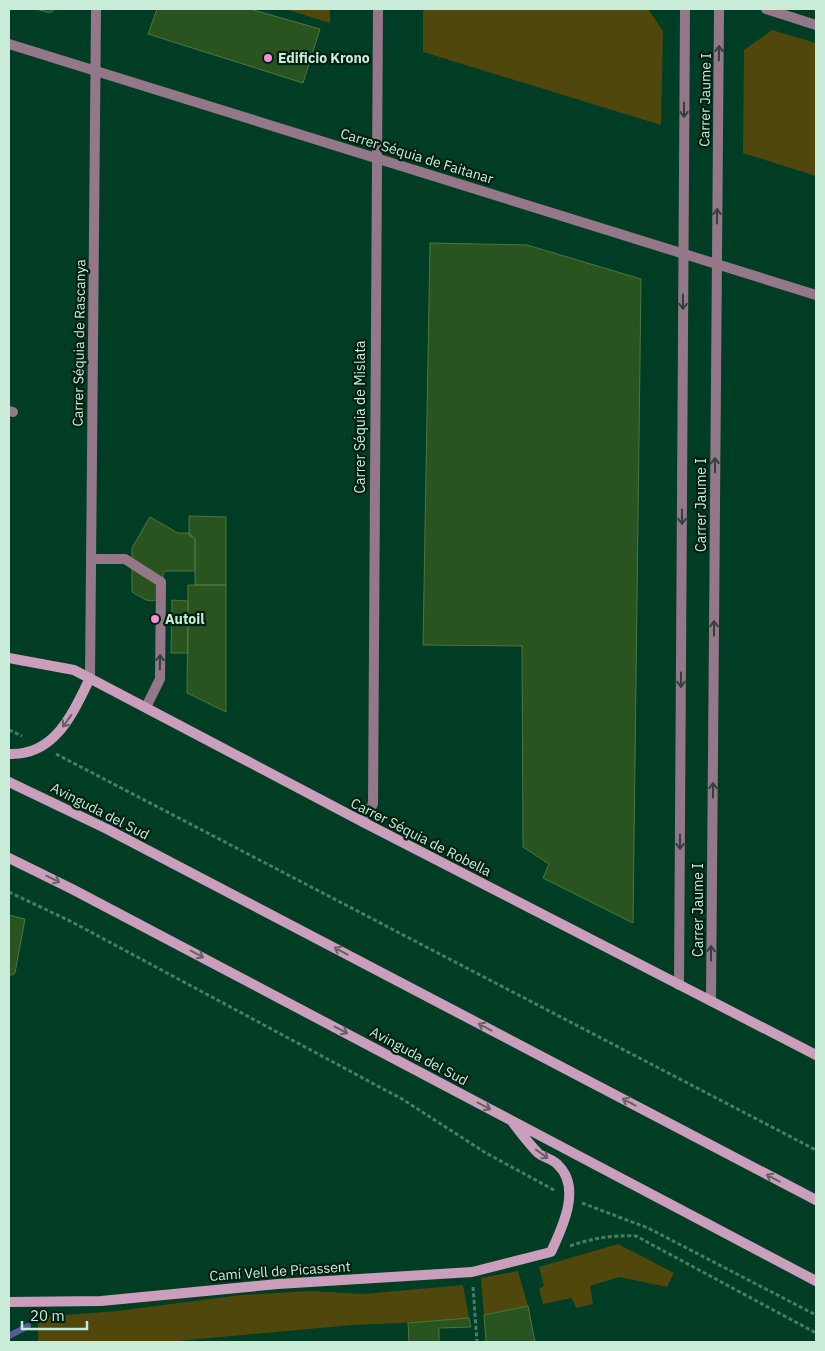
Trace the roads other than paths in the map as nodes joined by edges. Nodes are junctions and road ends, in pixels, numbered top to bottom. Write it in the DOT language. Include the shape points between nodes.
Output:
graph roads {
  1 [pos="96,9"];
  2 [pos="378,9"];
  3 [pos="684,9"];
  4 [pos="719,9"];
  5 [pos="766,9"];
  6 [pos="816,24"];
  7 [pos="9,44"];
  8 [pos="96,71"];
  9 [pos="375,158"];
  10 [pos="683,254"];
  11 [pos="717,264"];
  12 [pos="816,295"];
  13 [pos="91,559"];
  14 [pos="9,658"];
  15 [pos="90,678"];
  16 [pos="146,707"];
  17 [pos="9,754"];
  18 [pos="9,782"];
  19 [pos="363,822"];
  20 [pos="9,858"];
  21 [pos="679,985"];
  22 [pos="711,1001"];
  23 [pos="816,1055"];
  24 [pos="509,1119"];
  25 [pos="816,1200"];
  26 [pos="816,1281"];
  27 [pos="9,1302"];
  1 -- 8 [label="street, Carrer Séquia de Rascanya"];
  2 -- 9 [label="street, Carrer Séquia de Mislata"];
  3 -- 10 [label="street, Carrer Jaume I, one-way"];
  11 -- 4 [label="street, Carrer Jaume I, one-way"];
  5 -- 6 [label="street"];
  7 -- 8 [label="street, Carrer Séquia de Faitanar"];
  8 -- 9 [label="street, Carrer Séquia de Faitanar"];
  8 -- 13 [label="street, Carrer Séquia de Rascanya"];
  9 -- 10 [label="street, Carrer Séquia de Faitanar"];
  9 -- 19 [label="street, Carrer Séquia de Mislata" via="373,804"];
  10 -- 11 [label="street, Carrer Séquia de Faitanar"];
  10 -- 21 [label="street, Carrer Jaume I, one-way"];
  11 -- 12 [label="street, Carrer Séquia de Faitanar"];
  22 -- 11 [label="street, Carrer Jaume I, one-way"];
  13 -- 15 [label="street, Carrer Séquia de Rascanya"];
  16 -- 13 [label="street, one-way" via="160,679 161,582 125,559"];
  14 -- 15 [label="main road, Carrer Séquia de Robella" via="74,670"];
  15 -- 16 [label="main road, Carrer Séquia de Robella"];
  15 -- 17 [label="main road, one-way" via="74,712 56,737 43,747"];
  16 -- 19 [label="main road, Carrer Séquia de Robella"];
  25 -- 18 [label="main road, Avinguda del Sud, one-way" via="107,828"];
  19 -- 21 [label="main road, Carrer Séquia de Robella"];
  20 -- 24 [label="main road, Avinguda del Sud, one-way"];
  21 -- 22 [label="main road, Carrer Séquia de Robella"];
  22 -- 23 [label="main road, Carrer Séquia de Robella"];
  24 -- 26 [label="main road, Avinguda del Sud"];
  24 -- 27 [label="main road, Camí Vell de Picassent, one-way" via="539,1153 558,1164 566,1177 569,1197 564,1222 551,1252 472,1272 278,1284 101,1301"];
}
